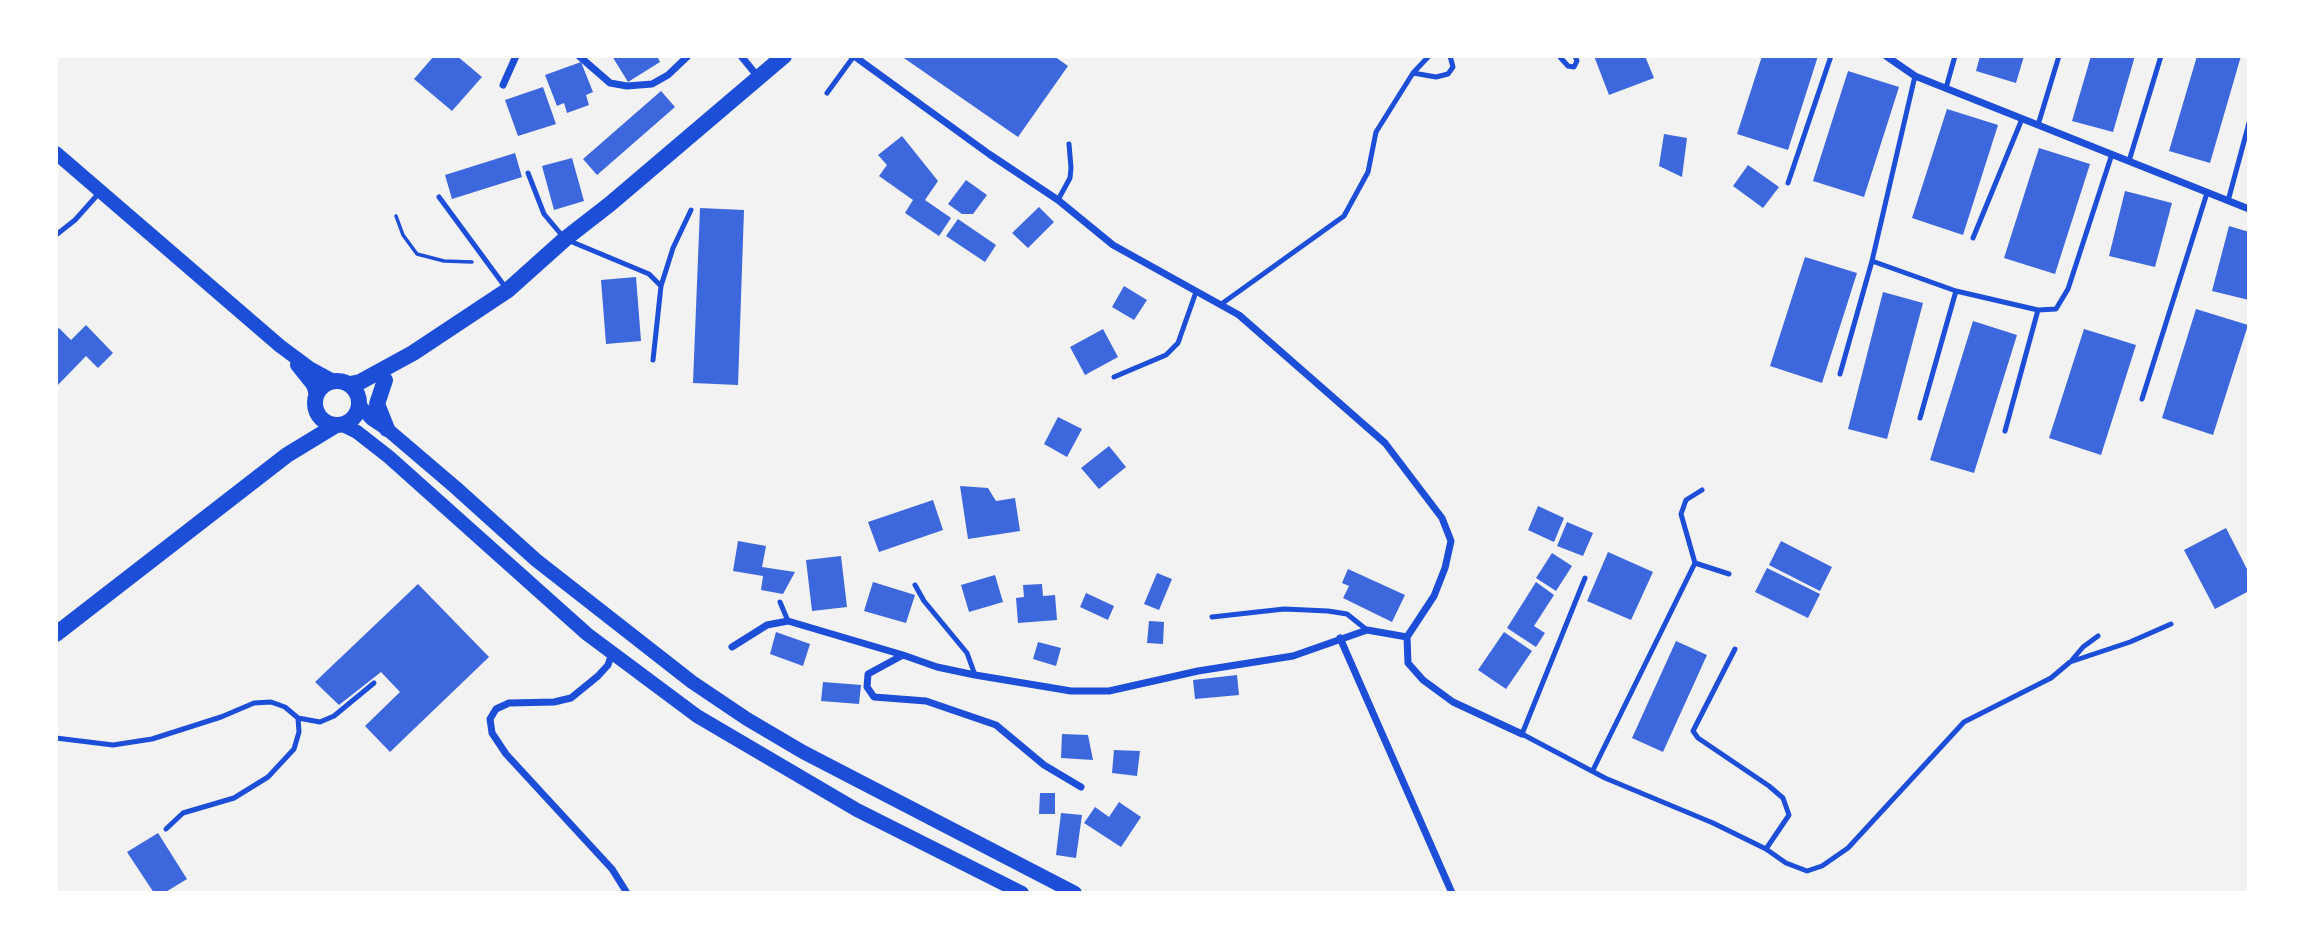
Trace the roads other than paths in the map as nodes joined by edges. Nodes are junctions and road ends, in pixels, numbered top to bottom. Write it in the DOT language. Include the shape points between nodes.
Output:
graph roads {
  1 [pos="516,56"];
  2 [pos="579,56"];
  3 [pos="688,56"];
  4 [pos="741,56"];
  5 [pos="784,56"];
  6 [pos="854,56"];
  7 [pos="1429,56"];
  8 [pos="1450,56"];
  9 [pos="1559,56"];
  10 [pos="1575,56"];
  11 [pos="1831,56"];
  12 [pos="1886,56"];
  13 [pos="1955,56"];
  14 [pos="2059,56"];
  15 [pos="2161,56"];
  16 [pos="1413,73"];
  17 [pos="1915,76"];
  18 [pos="760,78"];
  19 [pos="503,85"];
  20 [pos="1946,88"];
  21 [pos="827,93"];
  22 [pos="2022,119"];
  23 [pos="2249,123"];
  24 [pos="2038,125"];
  25 [pos="1069,144"];
  26 [pos="56,153"];
  27 [pos="2112,154"];
  28 [pos="2129,161"];
  29 [pos="528,173"];
  30 [pos="1788,183"];
  31 [pos="100,192"];
  32 [pos="2207,192"];
  33 [pos="439,197"];
  34 [pos="1058,200"];
  35 [pos="2228,201"];
  36 [pos="2249,209"];
  37 [pos="691,210"];
  38 [pos="56,235"];
  39 [pos="1973,238"];
  40 [pos="565,239"];
  41 [pos="1872,261"];
  42 [pos="661,286"];
  43 [pos="508,290"];
  44 [pos="1956,291"];
  45 [pos="1196,292"];
  46 [pos="1220,305"];
  47 [pos="2038,310"];
  48 [pos="280,346"];
  49 [pos="413,353"];
  50 [pos="653,360"];
  51 [pos="1840,374"];
  52 [pos="1114,377"];
  53 [pos="385,380"];
  54 [pos="333,381"];
  55 [pos="350,384"];
  56 [pos="316,394"];
  57 [pos="2142,399"];
  58 [pos="360,402"];
  59 [pos="318,416"];
  60 [pos="1920,418"];
  61 [pos="338,426"];
  62 [pos="387,429"];
  63 [pos="2005,431"];
  64 [pos="287,455"];
  65 [pos="1702,490"];
  66 [pos="1695,563"];
  67 [pos="1729,574"];
  68 [pos="1585,578"];
  69 [pos="915,585"];
  70 [pos="780,602"];
  71 [pos="1212,617"];
  72 [pos="788,621"];
  73 [pos="2171,624"];
  74 [pos="1367,630"];
  75 [pos="56,634"];
  76 [pos="2098,636"];
  77 [pos="1407,637"];
  78 [pos="1340,638"];
  79 [pos="732,647"];
  80 [pos="1735,649"];
  81 [pos="612,653"];
  82 [pos="903,655"];
  83 [pos="2070,662"];
  84 [pos="975,675"];
  85 [pos="374,684"];
  86 [pos="298,718"];
  87 [pos="1522,734"];
  88 [pos="56,738"];
  89 [pos="1592,770"];
  90 [pos="1081,788"];
  91 [pos="166,829"];
  92 [pos="1766,849"];
  93 [pos="627,893"];
  94 [pos="1022,893"];
  95 [pos="1075,893"];
  96 [pos="1452,893"];
  1 -- 19 [label="street"];
  2 -- 3 [label="street" via="610,83 627,86 652,84"];
  4 -- 18 [label="street"];
  5 -- 18 [label="main road"];
  6 -- 21 [label="lane"];
  6 -- 34 [label="street"];
  7 -- 16 [label="lane"];
  8 -- 16 [label="lane" via="1453,66 1448,74"];
  9 -- 10 [label="lane" via="1574,67"];
  11 -- 30 [label="lane"];
  12 -- 17 [label="street"];
  13 -- 20 [label="lane"];
  14 -- 24 [label="lane"];
  15 -- 28 [label="lane"];
  16 -- 46 [label="lane" via="1376,132 1368,172 1344,216"];
  17 -- 20 [label="street"];
  17 -- 41 [label="lane"];
  18 -- 40 [label="main road"];
  20 -- 22 [label="street"];
  22 -- 24 [label="street"];
  22 -- 39 [label="lane"];
  23 -- 35 [label="lane"];
  24 -- 27 [label="street"];
  25 -- 34 [label="lane" via="1070,178"];
  26 -- 31 [label="main road"];
  27 -- 28 [label="street"];
  27 -- 47 [label="lane" via="2063,299 2056,309"];
  28 -- 32 [label="street"];
  29 -- 40 [label="lane" via="544,214"];
  31 -- 38 [label="lane"];
  31 -- 48 [label="main road"];
  32 -- 35 [label="street"];
  32 -- 57 [label="lane"];
  33 -- 43 [label="lane"];
  34 -- 45 [label="street" via="1112,245"];
  35 -- 36 [label="street"];
  37 -- 42 [label="lane"];
  40 -- 42 [label="lane" via="649,274"];
  40 -- 43 [label="main road"];
  41 -- 44 [label="lane"];
  41 -- 51 [label="lane"];
  42 -- 50 [label="lane"];
  43 -- 49 [label="main road"];
  44 -- 47 [label="lane"];
  44 -- 60 [label="lane"];
  45 -- 46 [label="street"];
  45 -- 52 [label="lane" via="1178,343 1166,355"];
  46 -- 77 [label="street" via="1239,315 1385,443 1442,518 1451,541 1445,568 1434,596"];
  47 -- 63 [label="lane"];
  48 -- 54 [label="main road"];
  48 -- 56 [label="main road"];
  49 -- 53 [label="main road"];
  49 -- 55 [label="main road"];
  53 -- 58 [label="main road" via="366,392"];
  53 -- 62 [label="main road" via="377,404"];
  54 -- 55 [label="main road"];
  54 -- 56 [label="main road"];
  55 -- 58 [label="main road"];
  56 -- 59 [label="main road"];
  58 -- 61 [label="main road" via="352,420"];
  58 -- 62 [label="main road" via="372,419"];
  59 -- 61 [label="main road"];
  59 -- 64 [label="main road"];
  61 -- 64 [label="main road"];
  61 -- 81 [label="main road" via="357,432 389,457"];
  62 -- 95 [label="main road" via="536,559 725,705 803,752"];
  64 -- 75 [label="main road"];
  65 -- 66 [label="lane" via="1686,500 1681,514"];
  66 -- 67 [label="lane"];
  66 -- 89 [label="lane"];
  68 -- 87 [label="lane"];
  69 -- 84 [label="lane" via="967,653"];
  70 -- 72 [label="lane"];
  71 -- 74 [label="lane" via="1284,609 1328,611 1347,614"];
  72 -- 79 [label="street" via="768,625"];
  72 -- 82 [label="street"];
  73 -- 83 [label="lane"];
  74 -- 77 [label="street"];
  74 -- 78 [label="street"];
  76 -- 83 [label="lane"];
  77 -- 87 [label="street" via="1408,663 1423,680 1453,702"];
  78 -- 84 [label="street" via="1293,656 1109,691 1071,691"];
  78 -- 96 [label="street"];
  80 -- 92 [label="lane" via="1693,731 1783,798 1789,815"];
  81 -- 93 [label="street" via="608,665 571,698 509,703 496,709 490,719 492,733 506,754 603,859"];
  81 -- 94 [label="main road" via="697,716 763,755 857,810"];
  82 -- 84 [label="street"];
  82 -- 90 [label="street" via="869,674 867,687 874,697 926,701 996,725 1044,765"];
  83 -- 92 [label="lane" via="2051,678 1964,722 1848,848 1822,866 1807,871"];
  85 -- 86 [label="lane" via="320,723"];
  86 -- 88 [label="lane" via="271,702 254,703 139,741 113,745"];
  86 -- 91 [label="lane" via="293,749 268,776 233,798 183,813"];
  87 -- 89 [label="lane"];
  89 -- 92 [label="lane"];
}
